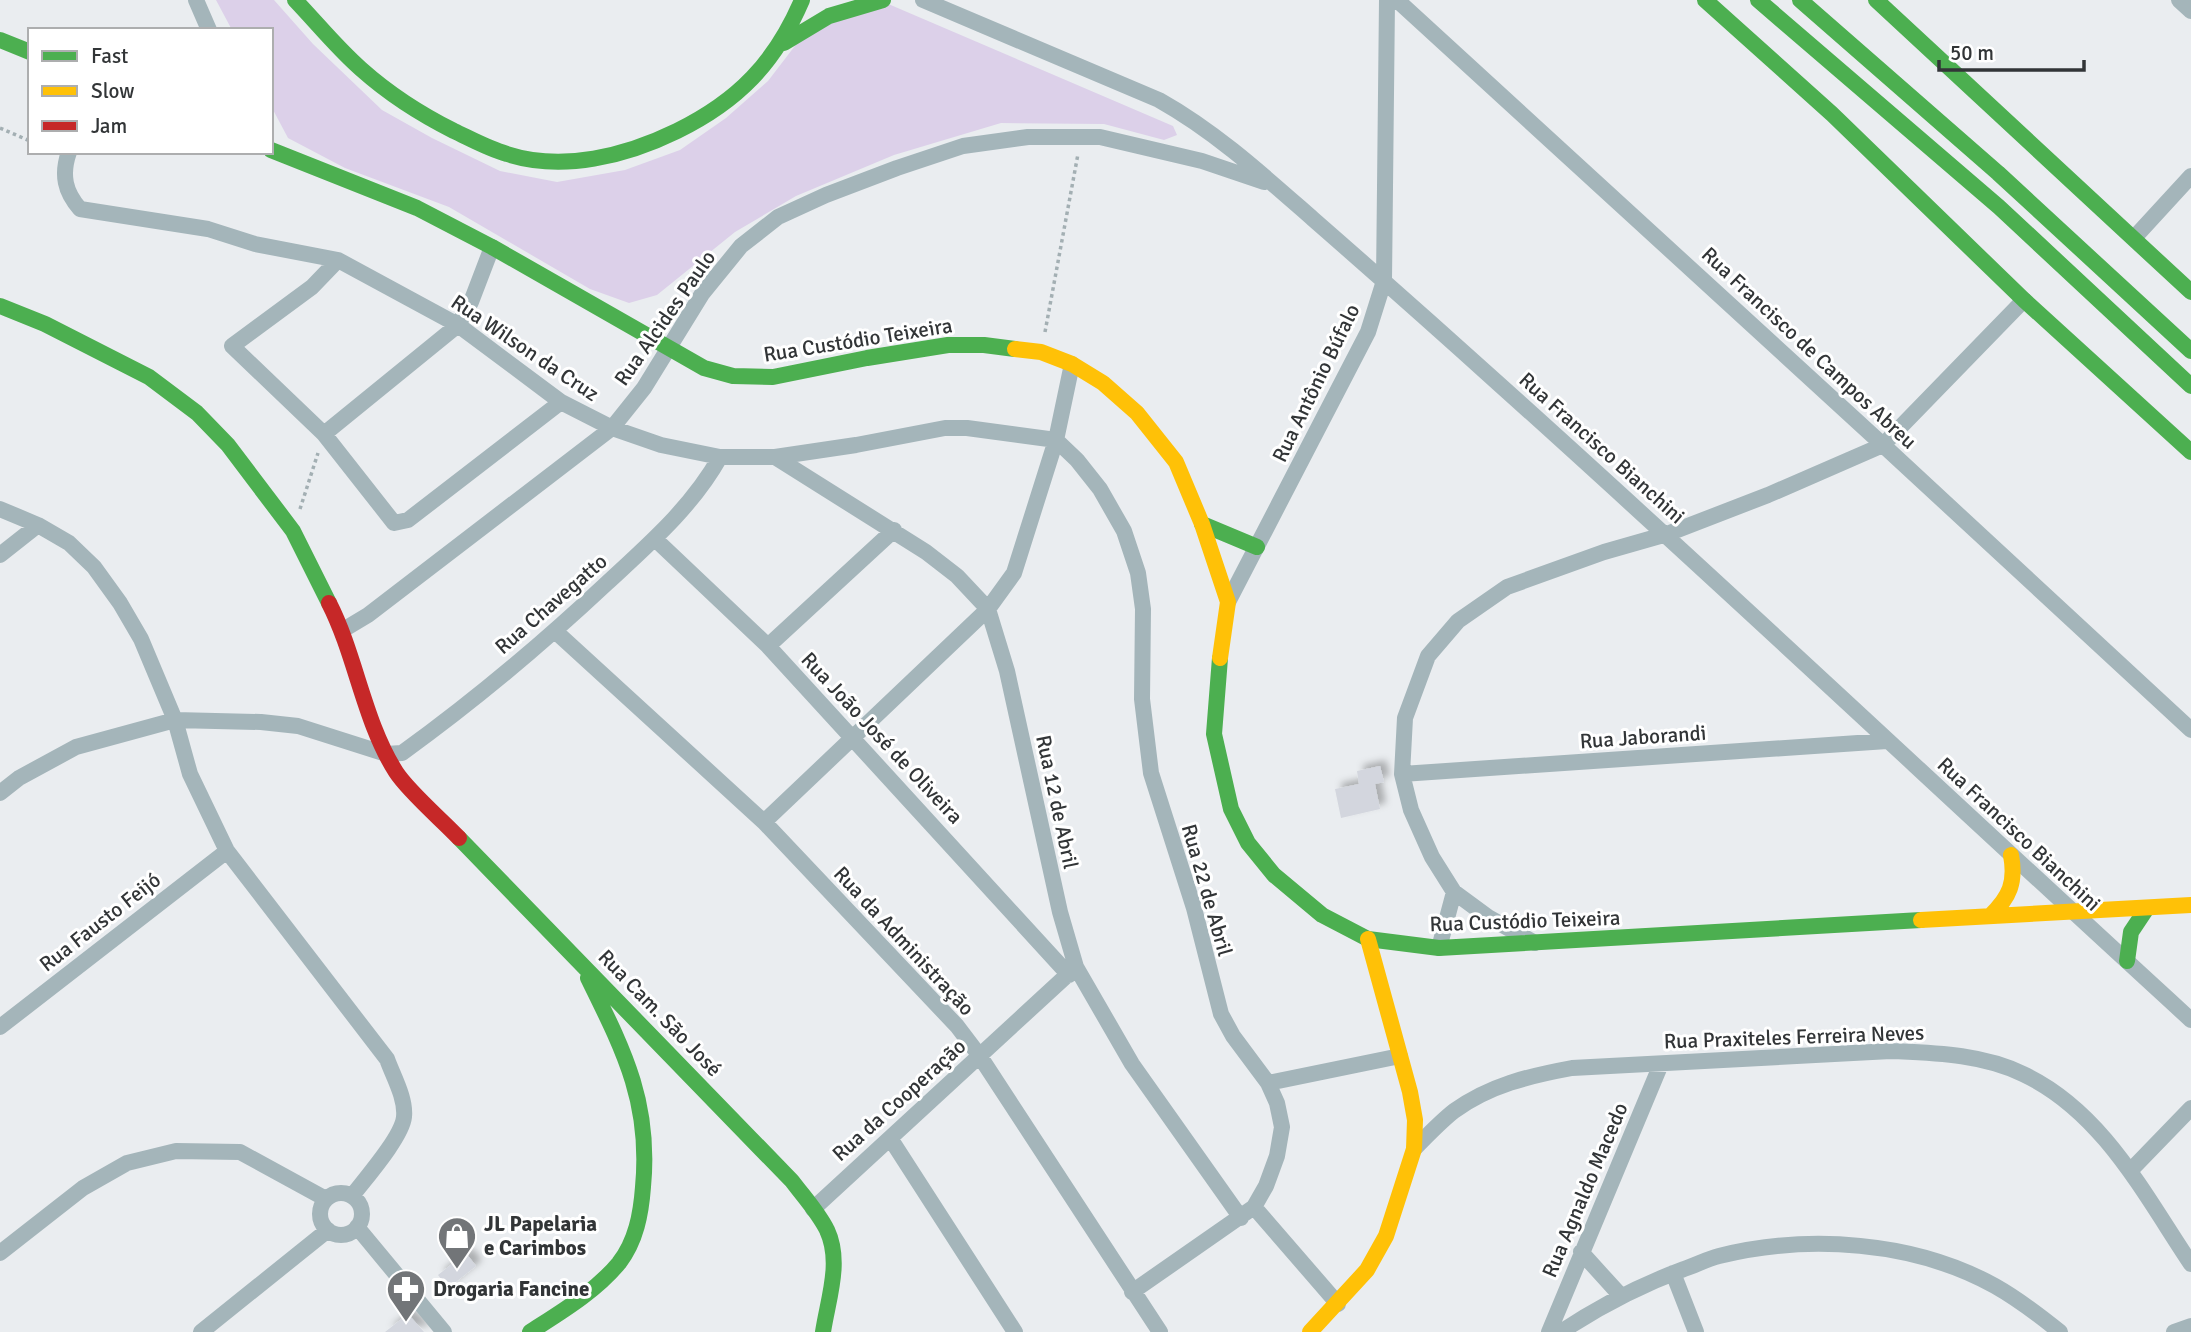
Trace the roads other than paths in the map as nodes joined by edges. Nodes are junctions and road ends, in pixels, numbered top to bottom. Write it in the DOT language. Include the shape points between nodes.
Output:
graph roads {
  1 [pos="196,0"];
  2 [pos="295,0"];
  3 [pos="802,0"];
  4 [pos="883,0"];
  5 [pos="923,0"];
  6 [pos="1387,0"];
  7 [pos="1397,0"];
  8 [pos="1705,0"];
  9 [pos="1758,0"];
  10 [pos="1800,0"];
  11 [pos="1876,0"];
  12 [pos="2179,0"];
  13 [pos="2191,11"];
  14 [pos="208,28"];
  15 [pos="0,40"];
  16 [pos="782,44"];
  17 [pos="28,51"];
  18 [pos="273,151"];
  19 [pos="69,154"];
  20 [pos="2191,176"];
  21 [pos="1276,187"];
  22 [pos="2134,238"];
  23 [pos="492,247"];
  24 [pos="338,260"];
  25 [pos="1384,281"];
  26 [pos="2191,292"];
  27 [pos="2024,300"];
  28 [pos="0,306"];
  29 [pos="458,325"];
  30 [pos="668,347"];
  31 [pos="2191,351"];
  32 [pos="1072,363"];
  33 [pos="2191,386"];
  34 [pos="561,402"];
  35 [pos="612,428"];
  36 [pos="324,434"];
  37 [pos="1056,440"];
  38 [pos="1883,445"];
  39 [pos="2191,452"];
  40 [pos="720,457"];
  41 [pos="775,457"];
  42 [pos="0,509"];
  43 [pos="1202,524"];
  44 [pos="38,525"];
  45 [pos="894,530"];
  46 [pos="1667,534"];
  47 [pos="655,539"];
  48 [pos="1257,547"];
  49 [pos="0,555"];
  50 [pos="1228,602"];
  51 [pos="988,610"];
  52 [pos="342,629"];
  53 [pos="555,632"];
  54 [pos="768,646"];
  55 [pos="175,720"];
  56 [pos="2191,730"];
  57 [pos="853,738"];
  58 [pos="1887,741"];
  59 [pos="386,754"];
  60 [pos="1402,774"];
  61 [pos="0,793"];
  62 [pos="764,822"];
  63 [pos="227,851"];
  64 [pos="2011,855"];
  65 [pos="1454,892"];
  66 [pos="2191,905"];
  67 [pos="2147,908"];
  68 [pos="2072,912"];
  69 [pos="1990,916"];
  70 [pos="1368,939"];
  71 [pos="1535,943"];
  72 [pos="1439,948"];
  73 [pos="580,960"];
  74 [pos="2127,961"];
  75 [pos="1073,971"];
  76 [pos="2191,1020"];
  77 [pos="0,1027"];
  78 [pos="660,1043"];
  79 [pos="979,1055"];
  80 [pos="1400,1056"];
  81 [pos="629,1062"];
  82 [pos="1661,1064"];
  83 [pos="1268,1083"];
  84 [pos="2191,1108"];
  85 [pos="890,1138"];
  86 [pos="1414,1149"];
  87 [pos="2131,1170"];
  88 [pos="352,1196"];
  89 [pos="326,1199"];
  90 [pos="1254,1207"];
  91 [pos="813,1209"];
  92 [pos="1241,1218"];
  93 [pos="357,1227"];
  94 [pos="328,1230"];
  95 [pos="1581,1252"];
  96 [pos="0,1254"];
  97 [pos="2190,1261"];
  98 [pos="1673,1273"];
  99 [pos="1132,1292"];
  100 [pos="1621,1296"];
  101 [pos="1338,1304"];
  102 [pos="2191,1326"];
  103 [pos="201,1332"];
  104 [pos="444,1332"];
  105 [pos="530,1332"];
  106 [pos="822,1332"];
  107 [pos="1015,1332"];
  108 [pos="1160,1332"];
  109 [pos="1310,1332"];
  110 [pos="1549,1332"];
  111 [pos="1561,1332"];
  112 [pos="1696,1332"];
  113 [pos="2060,1332"];
  114 [pos="2174,1332"];
  1 -- 14 [label="street"];
  2 -- 16 [label="street" via="346,55 429,119 512,156 555,161 608,157 656,142 718,110 761,73"];
  3 -- 16 [label="street"];
  4 -- 16 [label="street" via="829,16"];
  5 -- 21 [label="street, Rua Francisco Bianchini" via="1159,100 1194,120"];
  6 -- 25 [label="street, Rua Antônio Búfalo"];
  7 -- 38 [label="street, Rua Francisco de Campos Abreu"];
  8 -- 27 [label="street" via="1832,114"];
  9 -- 33 [label="street" via="1999,206"];
  10 -- 31 [label="street" via="1998,173"];
  11 -- 22 [label="street"];
  12 -- 13 [label="street"];
  15 -- 17 [label="street"];
  18 -- 23 [label="street, Rua Custódio Teixeira" via="417,208"];
  19 -- 24 [label="street, Rua Wilson da Cruz" via="65,176 69,196 80,209 208,229 255,244"];
  20 -- 22 [label="street"];
  21 -- 25 [label="street, Rua Francisco Bianchini"];
  21 -- 30 [label="street, Rua Alcides Paulo" via="1202,161 1100,137 1028,137 963,146 778,217 741,246"];
  22 -- 26 [label="street"];
  23 -- 29 [label="street"];
  23 -- 30 [label="street, Rua Custódio Teixeira"];
  24 -- 29 [label="street, Rua Wilson da Cruz"];
  24 -- 36 [label="street" via="312,286 232,346"];
  25 -- 46 [label="street, Rua Francisco Bianchini"];
  25 -- 48 [label="street, Rua Antônio Búfalo" via="1368,332"];
  27 -- 38 [label="street"];
  27 -- 39 [label="street"];
  28 -- 52 [label="street, Rua Cam. São José" via="149,377 197,413 228,444 293,531"];
  29 -- 34 [label="street, Rua Wilson da Cruz"];
  29 -- 36 [label="street"];
  30 -- 32 [label="street, Rua Custódio Teixeira" via="704,368 733,376 773,377 948,345 1041,352"];
  30 -- 35 [label="street, Rua Alcides Paulo" via="644,388"];
  32 -- 37 [label="street"];
  32 -- 43 [label="street, Rua Custódio Teixeira" via="1138,413 1165,446"];
  34 -- 35 [label="street, Rua Wilson da Cruz"];
  34 -- 36 [label="street" via="400,523 390,519"];
  35 -- 40 [label="street, Rua Wilson da Cruz"];
  35 -- 52 [label="street, Rua Alcides Paulo" via="368,615"];
  37 -- 41 [label="street, Rua Wilson da Cruz" via="988,429 946,428"];
  37 -- 51 [label="street" via="1014,573"];
  37 -- 83 [label="street, Rua 22 de Abril" via="1100,489 1124,531 1138,573 1143,609 1142,699 1151,773 1194,908 1221,1014"];
  38 -- 46 [label="street"];
  38 -- 56 [label="street, Rua Francisco de Campos Abreu"];
  40 -- 41 [label="street, Rua Wilson da Cruz"];
  40 -- 47 [label="street, Rua Chavegatto" via="706,482"];
  41 -- 45 [label="street, Rua 12 de Abril"];
  42 -- 44 [label="street"];
  43 -- 48 [label="street"];
  43 -- 50 [label="street, Rua Custódio Teixeira"];
  44 -- 49 [label="street"];
  44 -- 55 [label="street" via="69,543 94,567 120,603 141,639"];
  45 -- 51 [label="street, Rua 12 de Abril" via="957,576"];
  45 -- 54 [label="street"];
  46 -- 58 [label="street, Rua Francisco Bianchini"];
  46 -- 60 [label="street" via="1507,587 1458,621 1428,656 1415,687 1405,718"];
  47 -- 53 [label="street, Rua Chavegatto"];
  47 -- 54 [label="street, Rua João José de Oliveira"];
  48 -- 50 [label="street, Rua Antônio Búfalo"];
  50 -- 70 [label="street, Rua Custódio Teixeira" via="1214,734 1231,809 1248,843 1274,876 1322,915"];
  51 -- 57 [label="street"];
  51 -- 75 [label="street, Rua 12 de Abril" via="1007,671"];
  52 -- 59 [label="street, Rua Cam. São José"];
  53 -- 59 [label="street, Rua Chavegatto" via="426,736 402,752"];
  53 -- 62 [label="street, Rua da Administração"];
  54 -- 57 [label="street, Rua João José de Oliveira"];
  55 -- 59 [label="street" via="298,726"];
  55 -- 61 [label="street" via="76,747"];
  55 -- 63 [label="street" via="190,774"];
  57 -- 62 [label="street"];
  57 -- 75 [label="street, Rua João José de Oliveira"];
  58 -- 60 [label="street, Rua Jaborandi"];
  58 -- 64 [label="street, Rua Francisco Bianchini"];
  59 -- 73 [label="street, Rua Cam. São José" via="397,774"];
  60 -- 65 [label="street" via="1411,810 1432,858"];
  62 -- 79 [label="street, Rua da Administração"];
  63 -- 77 [label="street, Rua Fausto Feijó"];
  63 -- 88 [label="street" via="387,1059 401,1096 404,1118 396,1137"];
  64 -- 68 [label="street, Rua Francisco Bianchini"];
  64 -- 69 [label="street" via="2014,883"];
  65 -- 71 [label="street"];
  65 -- 72 [label="street"];
  66 -- 67 [label="street, Rua Custódio Teixeira"];
  67 -- 68 [label="street, Rua Custódio Teixeira"];
  67 -- 74 [label="street" via="2130,928"];
  68 -- 69 [label="street, Rua Custódio Teixeira"];
  68 -- 74 [label="street, Rua Francisco Bianchini"];
  69 -- 71 [label="street, Rua Custódio Teixeira"];
  70 -- 72 [label="street, Rua Custódio Teixeira"];
  70 -- 80 [label="street"];
  71 -- 72 [label="street, Rua Custódio Teixeira"];
  73 -- 78 [label="street, Rua Cam. São José"];
  73 -- 81 [label="street"];
  74 -- 76 [label="street, Rua Francisco Bianchini"];
  75 -- 79 [label="street, Rua da Cooperação"];
  75 -- 92 [label="street, Rua 12 de Abril" via="1132,1064"];
  78 -- 81 [label="street" via="639,1051"];
  78 -- 91 [label="street, Rua Cam. São José" via="792,1181"];
  79 -- 85 [label="street, Rua da Cooperação"];
  79 -- 99 [label="street, Rua da Administração"];
  80 -- 83 [label="street"];
  80 -- 86 [label="street" via="1415,1120"];
  81 -- 105 [label="street" via="643,1106 648,1146 640,1214 628,1249 580,1299"];
  82 -- 86 [label="street, Rua Praxiteles Ferreira Neves" via="1572,1068 1527,1076 1489,1090 1453,1112"];
  82 -- 87 [label="street, Rua Praxiteles Ferreira Neves" via="1891,1051 1982,1060 2052,1090 2094,1127"];
  82 -- 95 [label="street, Rua Agnaldo Macedo"];
  83 -- 90 [label="street, Rua 22 de Abril" via="1282,1127 1277,1156"];
  84 -- 87 [label="street"];
  85 -- 91 [label="street, Rua da Cooperação"];
  85 -- 107 [label="street"];
  86 -- 101 [label="street" via="1386,1236 1367,1270"];
  87 -- 97 [label="street, Rua Praxiteles Ferreira Neves"];
  88 -- 89 [label="street" via="339,1193"];
  88 -- 93 [label="street" via="361,1207"];
  89 -- 94 [label="street" via="320,1212"];
  89 -- 96 [label="street" via="240,1152 176,1151 128,1163 83,1188"];
  90 -- 92 [label="street, Rua 22 de Abril"];
  90 -- 101 [label="street"];
  91 -- 106 [label="street, Rua Cam. São José" via="832,1243 834,1270"];
  92 -- 99 [label="street, Rua 22 de Abril"];
  93 -- 94 [label="street" via="339,1234"];
  93 -- 104 [label="street"];
  94 -- 103 [label="street"];
  95 -- 100 [label="street"];
  95 -- 110 [label="street, Rua Agnaldo Macedo"];
  98 -- 100 [label="street"];
  98 -- 112 [label="street"];
  98 -- 113 [label="street" via="1718,1256 1777,1246 1832,1244 1889,1250 1948,1265 1993,1285"];
  99 -- 108 [label="street, Rua da Administração"];
  100 -- 111 [label="street"];
  101 -- 109 [label="street"];
  102 -- 114 [label="street"];
}
